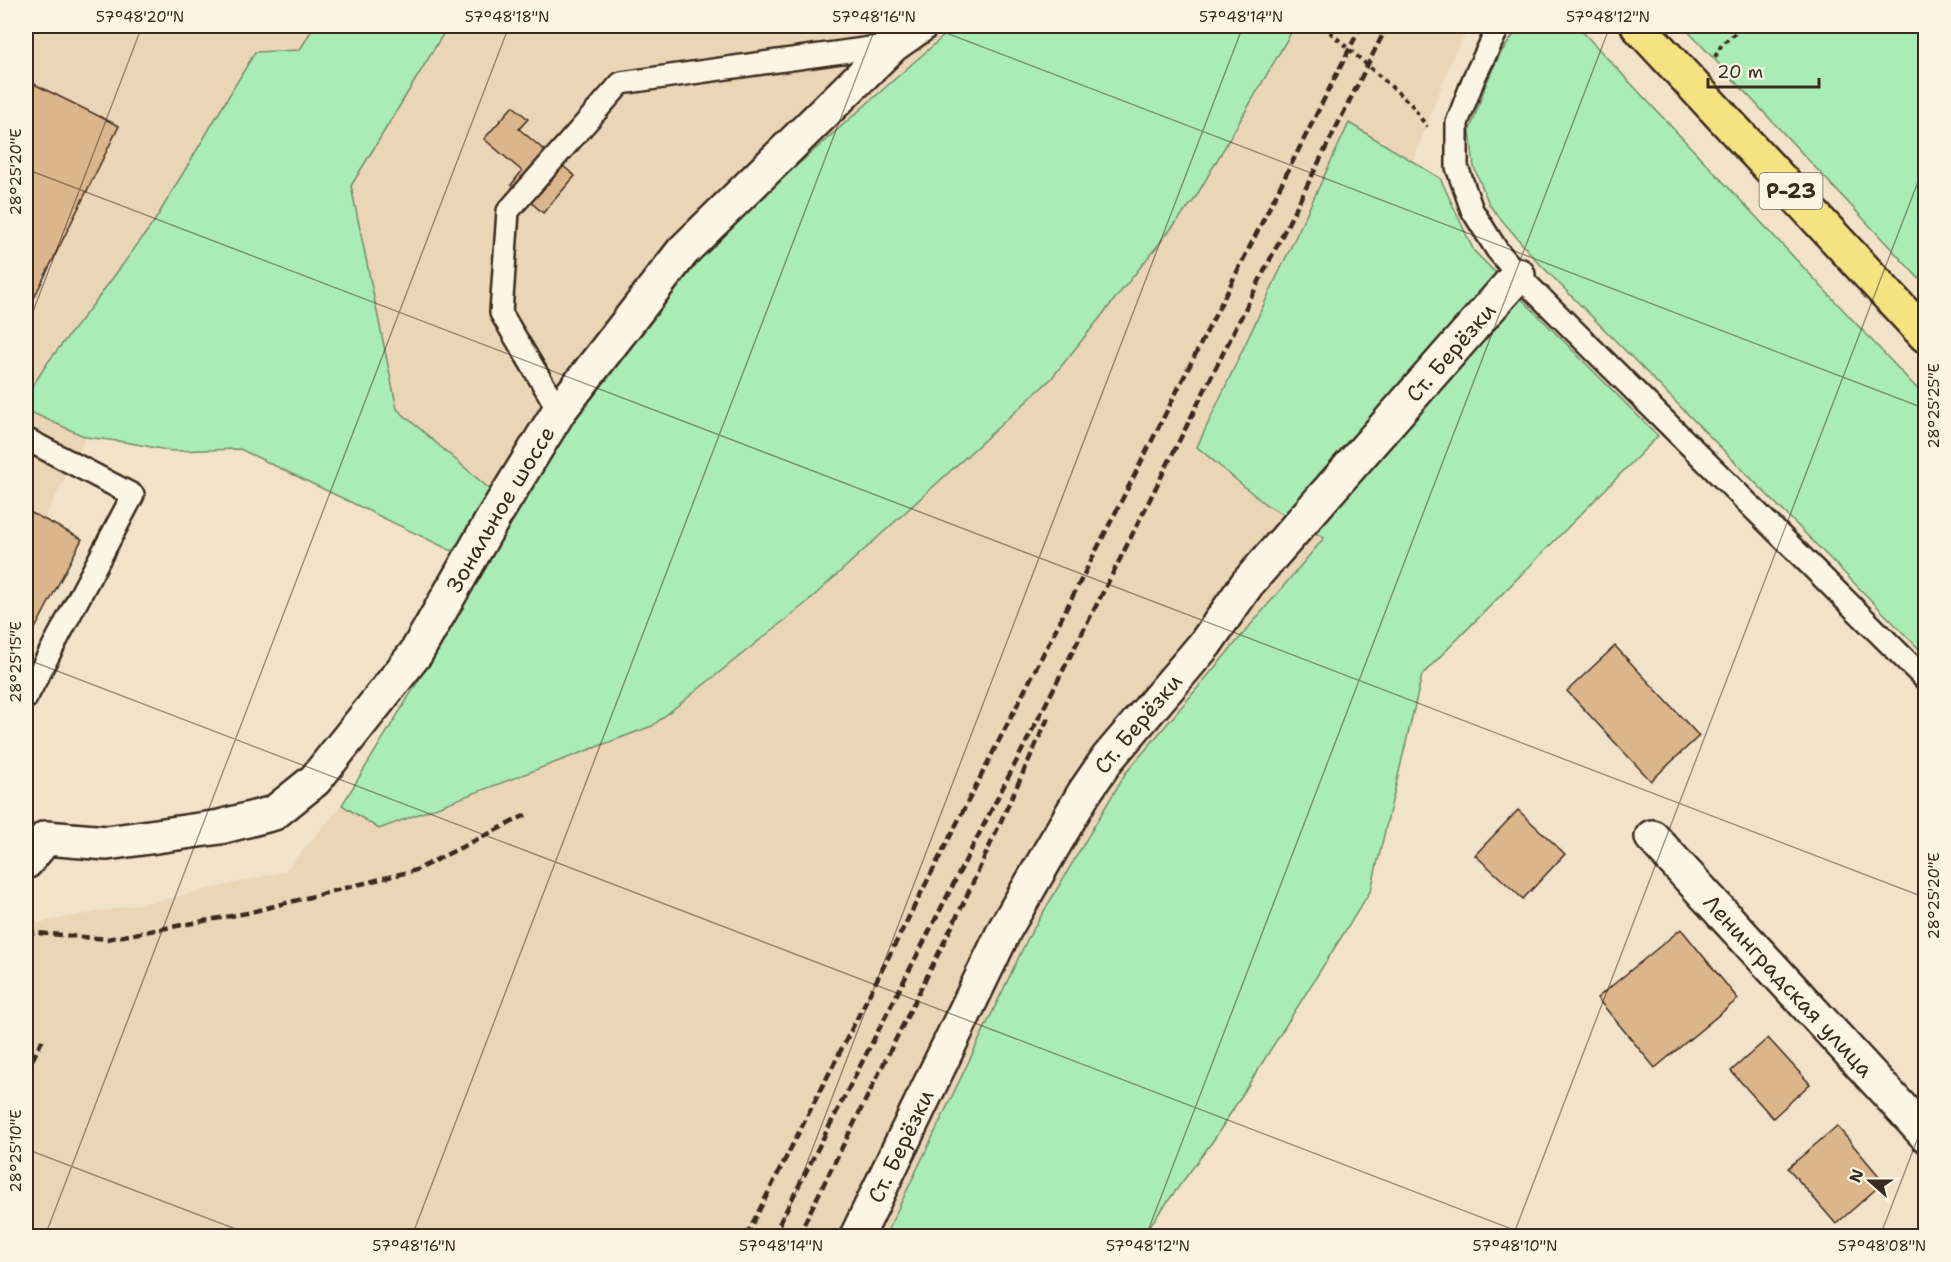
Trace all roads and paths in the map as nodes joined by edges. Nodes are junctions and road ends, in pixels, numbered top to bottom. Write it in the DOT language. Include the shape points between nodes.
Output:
graph roads {
  1 [pos="920,26"];
  2 [pos="1323,26"];
  3 [pos="1499,26"];
  4 [pos="1744,26"];
  5 [pos="1648,36"];
  6 [pos="1722,44"];
  7 [pos="893,45"];
  8 [pos="1456,167"];
  9 [pos="1518,276"];
  10 [pos="1926,336"];
  11 [pos="560,411"];
  12 [pos="26,439"];
  13 [pos="1926,680"];
  14 [pos="26,698"];
  15 [pos="1652,837"];
  16 [pos="32,844"];
  17 [pos="1926,1135"];
  18 [pos="857,1236"];
  1 -- 7 [label="street, Зональное шоссе"];
  2 -- 8 [label="path" via="1411,105"];
  3 -- 8 [label="lane" via="1457,123"];
  4 -- 6 [label="path"];
  5 -- 10 [label="highway, Р-23"];
  7 -- 11 [label="street, Зональное шоссе" via="683,251"];
  7 -- 11 [label="lane" via="621,83 508,211 501,313"];
  8 -- 9 [label="lane" via="1472,210"];
  9 -- 13 [label="lane"];
  9 -- 18 [label="street, Ст. Берёзки" via="1247,584 1205,644 1084,793 1005,929"];
  11 -- 16 [label="street, Зональное шоссе" via="416,653 315,780 274,813 220,827 107,843"];
  12 -- 14 [label="lane" via="133,495"];
  15 -- 17 [label="street, Ленинградская улица"];
}
